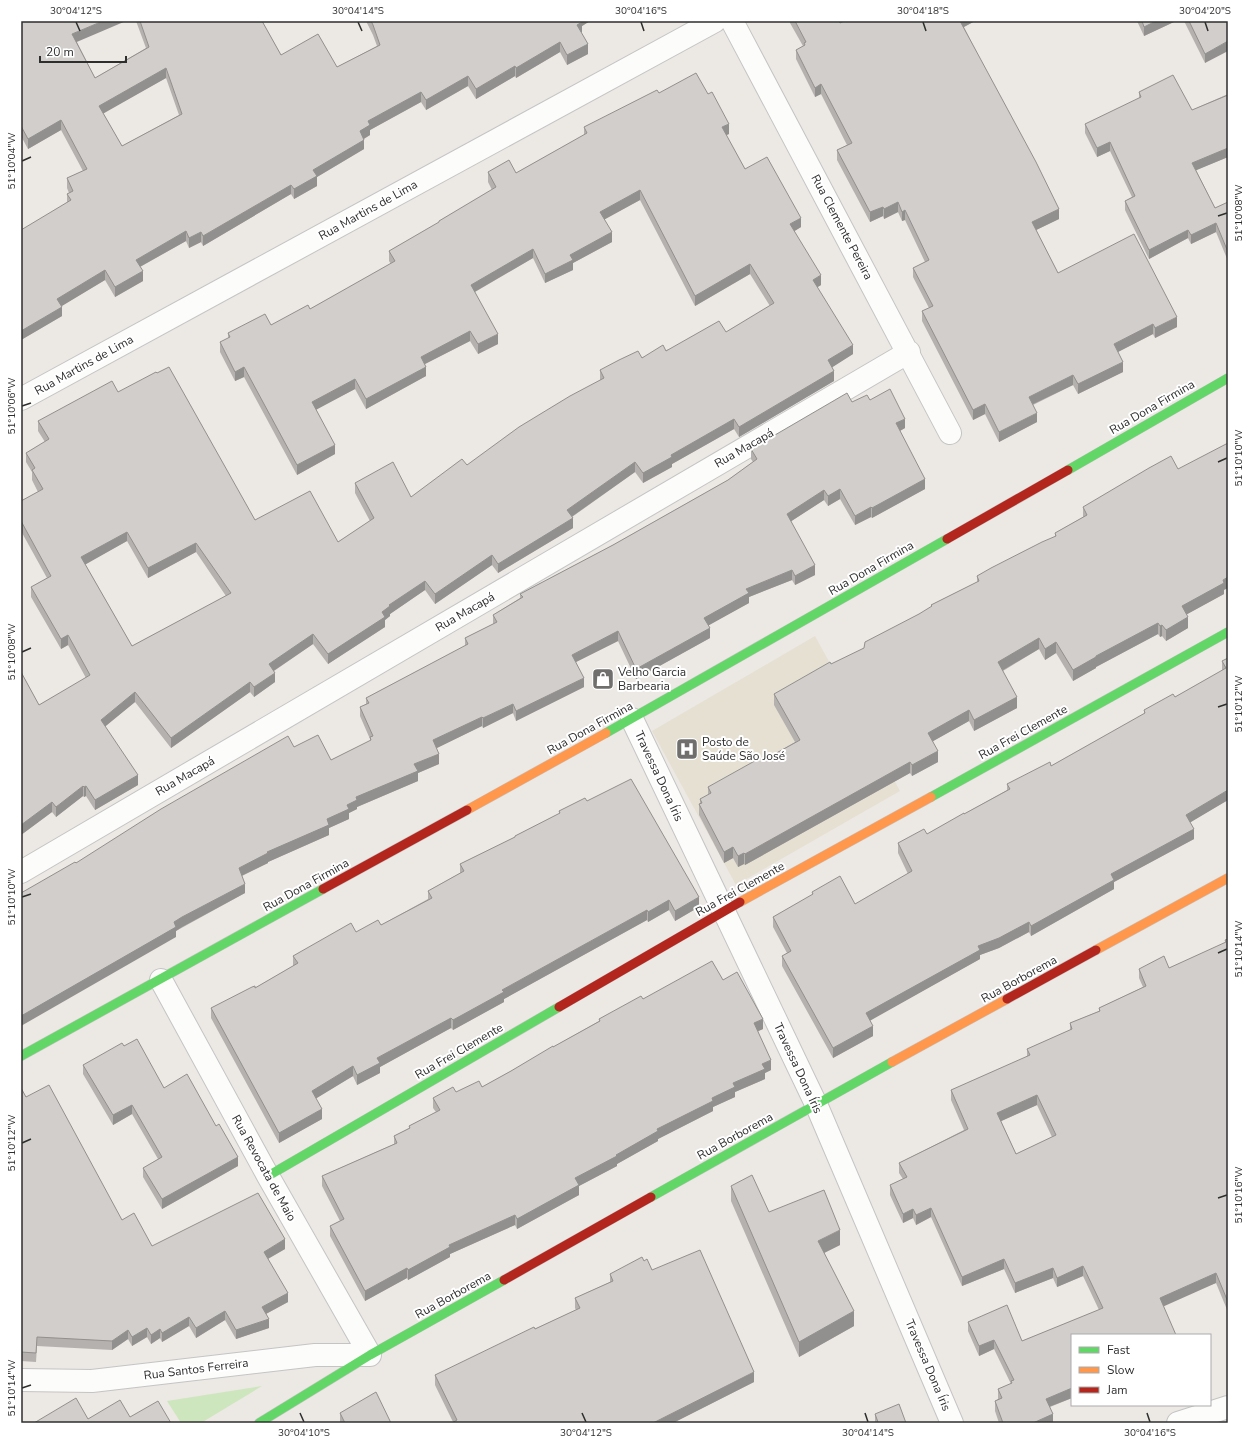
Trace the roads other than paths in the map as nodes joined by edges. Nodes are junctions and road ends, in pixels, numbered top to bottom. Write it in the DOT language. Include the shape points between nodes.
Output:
graph roads {
  1 [pos="715,21"];
  2 [pos="732,21"];
  3 [pos="909,352"];
  4 [pos="1228,378"];
  5 [pos="21,399"];
  6 [pos="950,433"];
  7 [pos="1228,632"];
  8 [pos="632,719"];
  9 [pos="21,872"];
  10 [pos="1228,878"];
  11 [pos="723,912"];
  12 [pos="161,980"];
  13 [pos="21,1056"];
  14 [pos="816,1104"];
  15 [pos="268,1176"];
  16 [pos="370,1355"];
  17 [pos="21,1380"];
  18 [pos="1228,1408"];
  19 [pos="259,1423"];
  20 [pos="952,1423"];
  21 [pos="1178,1423"];
  1 -- 5 [label="street, Rua Martins de Lima"];
  2 -- 3 [label="street, Rua Clemente Pereira"];
  3 -- 6 [label="street, Rua Clemente Pereira"];
  3 -- 9 [label="street, Rua Macapá"];
  4 -- 8 [label="street, Rua Dona Firmina"];
  7 -- 11 [label="street, Rua Frei Clemente"];
  8 -- 11 [label="street, Travessa Dona Íris"];
  8 -- 12 [label="street, Rua Dona Firmina"];
  10 -- 14 [label="street, Rua Borborema"];
  11 -- 14 [label="street, Travessa Dona Íris"];
  11 -- 15 [label="street, Rua Frei Clemente"];
  12 -- 13 [label="street, Rua Dona Firmina"];
  12 -- 15 [label="street, Rua Revocata de Maio"];
  14 -- 16 [label="street, Rua Borborema"];
  14 -- 20 [label="street, Travessa Dona Íris"];
  15 -- 16 [label="street, Rua Revocata de Maio"];
  16 -- 17 [label="street, Rua Santos Ferreira" via="315,1355 92,1381"];
  16 -- 19 [label="street, Rua Borborema"];
  18 -- 21 [label="street"];
}
